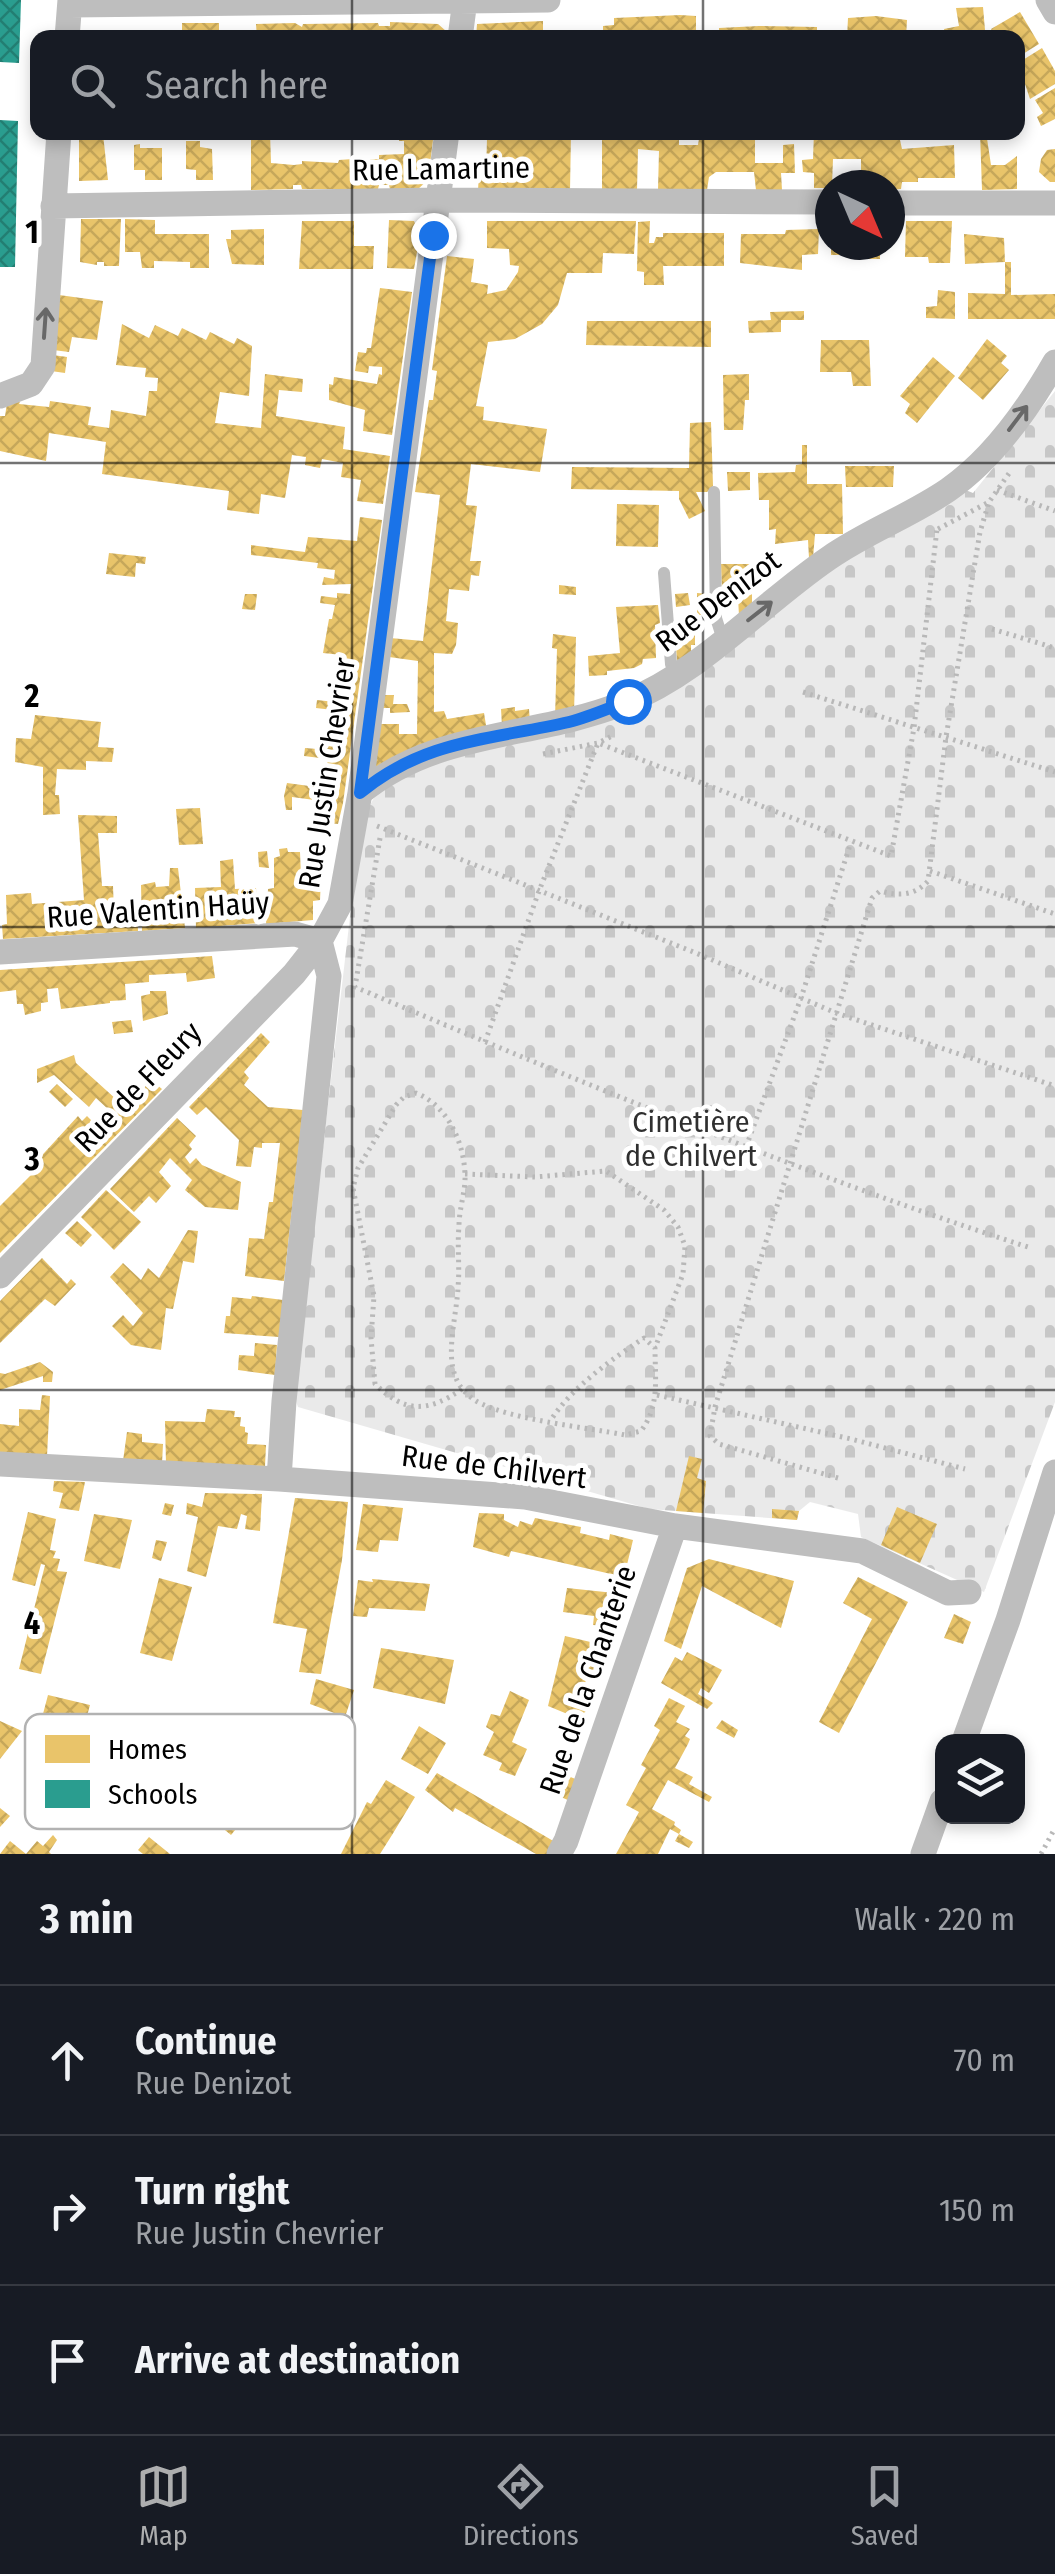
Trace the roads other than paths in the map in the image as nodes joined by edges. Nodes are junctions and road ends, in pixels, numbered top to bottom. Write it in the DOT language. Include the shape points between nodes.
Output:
graph roads {
  1 [pos="548,0"];
  2 [pos="1048,0"];
  3 [pos="465,1"];
  4 [pos="70,3"];
  5 [pos="1055,12"];
  6 [pos="68,30"];
  7 [pos="461,30"];
  8 [pos="59,140"];
  9 [pos="446,140"];
  10 [pos="438,200"];
  11 [pos="815,202"];
  12 [pos="905,202"];
  13 [pos="1055,203"];
  14 [pos="54,206"];
  15 [pos="1055,362"];
  16 [pos="0,396"];
  17 [pos="714,492"];
  18 [pos="664,573"];
  19 [pos="723,640"];
  20 [pos="675,676"];
  21 [pos="360,793"];
  22 [pos="320,941"];
  23 [pos="0,952"];
  24 [pos="0,1276"];
  25 [pos="0,1464"];
  26 [pos="1055,1472"];
  27 [pos="279,1479"];
  28 [pos="675,1526"];
  29 [pos="969,1592"];
  30 [pos="967,1734"];
  31 [pos="935,1821"];
  32 [pos="559,1854"];
  33 [pos="923,1854"];
  1 -- 3 [label="street"];
  2 -- 5 [label="street"];
  3 -- 4 [label="street"];
  3 -- 7 [label="street"];
  4 -- 6 [label="street"];
  8 -- 14 [label="street"];
  9 -- 10 [label="street, Rue Justin Chevrier"];
  10 -- 11 [label="street, Rue Lamartine"];
  10 -- 14 [label="street, Rue Lamartine"];
  10 -- 21 [label="street, Rue Justin Chevrier"];
  12 -- 13 [label="street"];
  16 -- 14 [label="street, one-way" via="30,384 43,366"];
  19 -- 15 [label="street, Rue Denizot, one-way" via="830,557 950,489 994,448"];
  17 -- 19 [label="lane" via="716,618"];
  18 -- 20 [label="lane"];
  19 -- 20 [label="street, Rue Denizot"];
  20 -- 21 [label="street, Rue Denizot" via="574,721 443,746 387,770"];
  21 -- 22 [label="street, Rue Justin Chevrier" via="340,904"];
  22 -- 23 [label="street, Rue Valentin Haüy" via="295,934"];
  22 -- 24 [label="street, Rue de Fleury"];
  22 -- 27 [label="street" via="329,976"];
  25 -- 27 [label="street, Rue de Chilvert"];
  26 -- 30 [label="street"];
  27 -- 28 [label="street, Rue de Chilvert" via="525,1498"];
  28 -- 29 [label="street, Rue de Chilvert" via="862,1551 948,1592"];
  28 -- 32 [label="street, Rue de la Chanterie"];
  31 -- 33 [label="street"];
}
